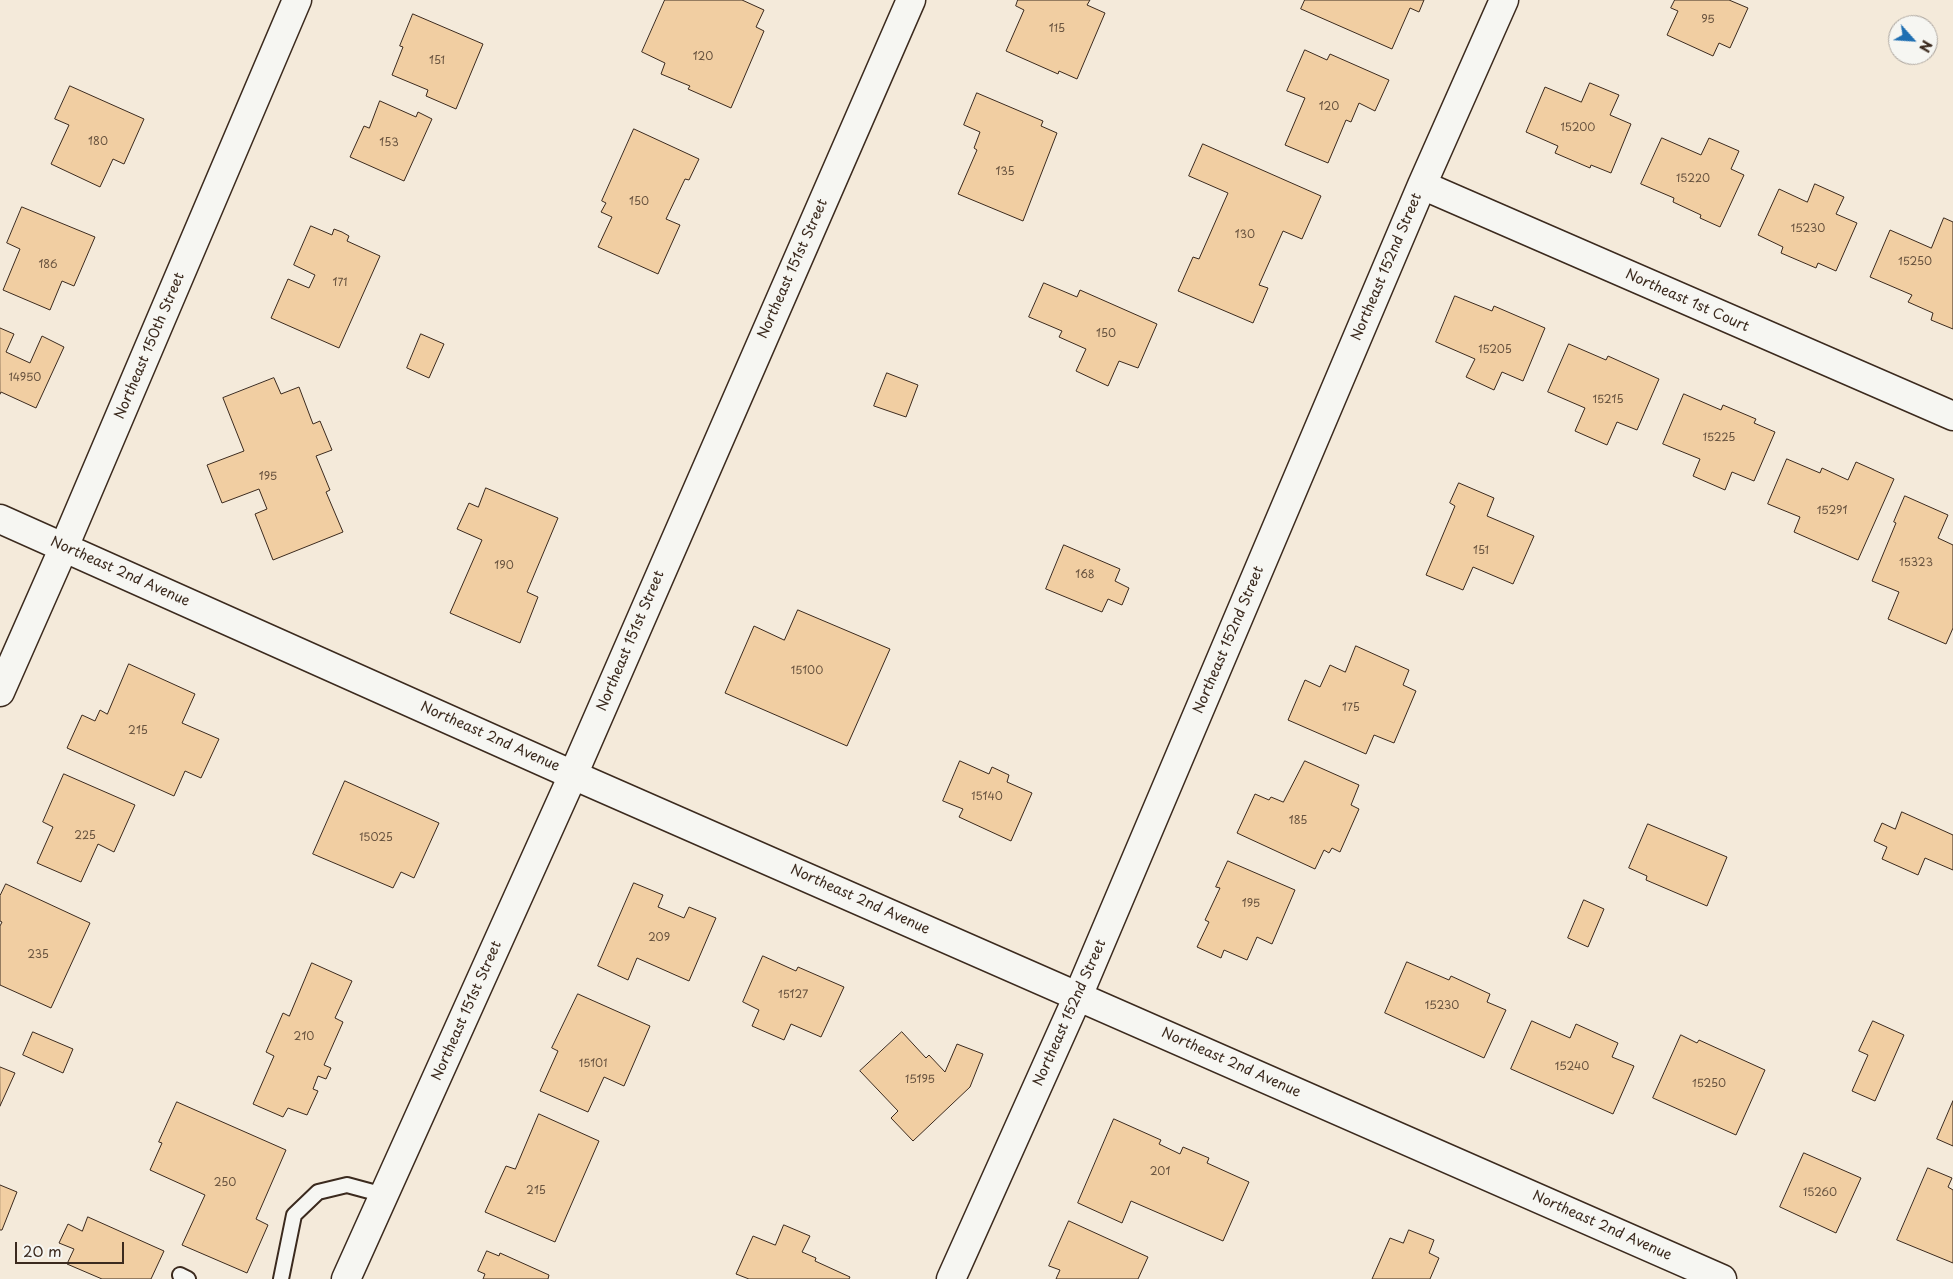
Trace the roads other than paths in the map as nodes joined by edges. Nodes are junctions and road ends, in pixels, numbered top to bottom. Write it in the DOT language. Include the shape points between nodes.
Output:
graph roads {
  1 [pos="297,0"];
  2 [pos="911,0"];
  3 [pos="1504,0"];
  4 [pos="1422,185"];
  5 [pos="1953,416"];
  6 [pos="0,519"];
  7 [pos="64,548"];
  8 [pos="0,692"];
  9 [pos="573,775"];
  10 [pos="1078,996"];
  11 [pos="384,1196"];
  12 [pos="281,1279"];
  13 [pos="346,1279"];
  14 [pos="951,1279"];
  15 [pos="1722,1279"];
  1 -- 7 [label="street, Northeast 150th Street"];
  2 -- 9 [label="street, Northeast 151st Street"];
  3 -- 4 [label="street, Northeast 152nd Street"];
  4 -- 5 [label="street, Northeast 1st Court"];
  4 -- 10 [label="street, Northeast 152nd Street"];
  6 -- 7 [label="street, Northeast 2nd Avenue"];
  7 -- 8 [label="street, Northeast 150th Street"];
  7 -- 9 [label="street, Northeast 2nd Avenue"];
  9 -- 10 [label="street, Northeast 2nd Avenue"];
  9 -- 11 [label="street, Northeast 151st Street"];
  10 -- 14 [label="street, Northeast 152nd Street"];
  10 -- 15 [label="street, Northeast 2nd Avenue"];
  11 -- 12 [label="lane" via="347,1185 318,1192 294,1215"];
  11 -- 13 [label="street, Northeast 151st Street"];
}
